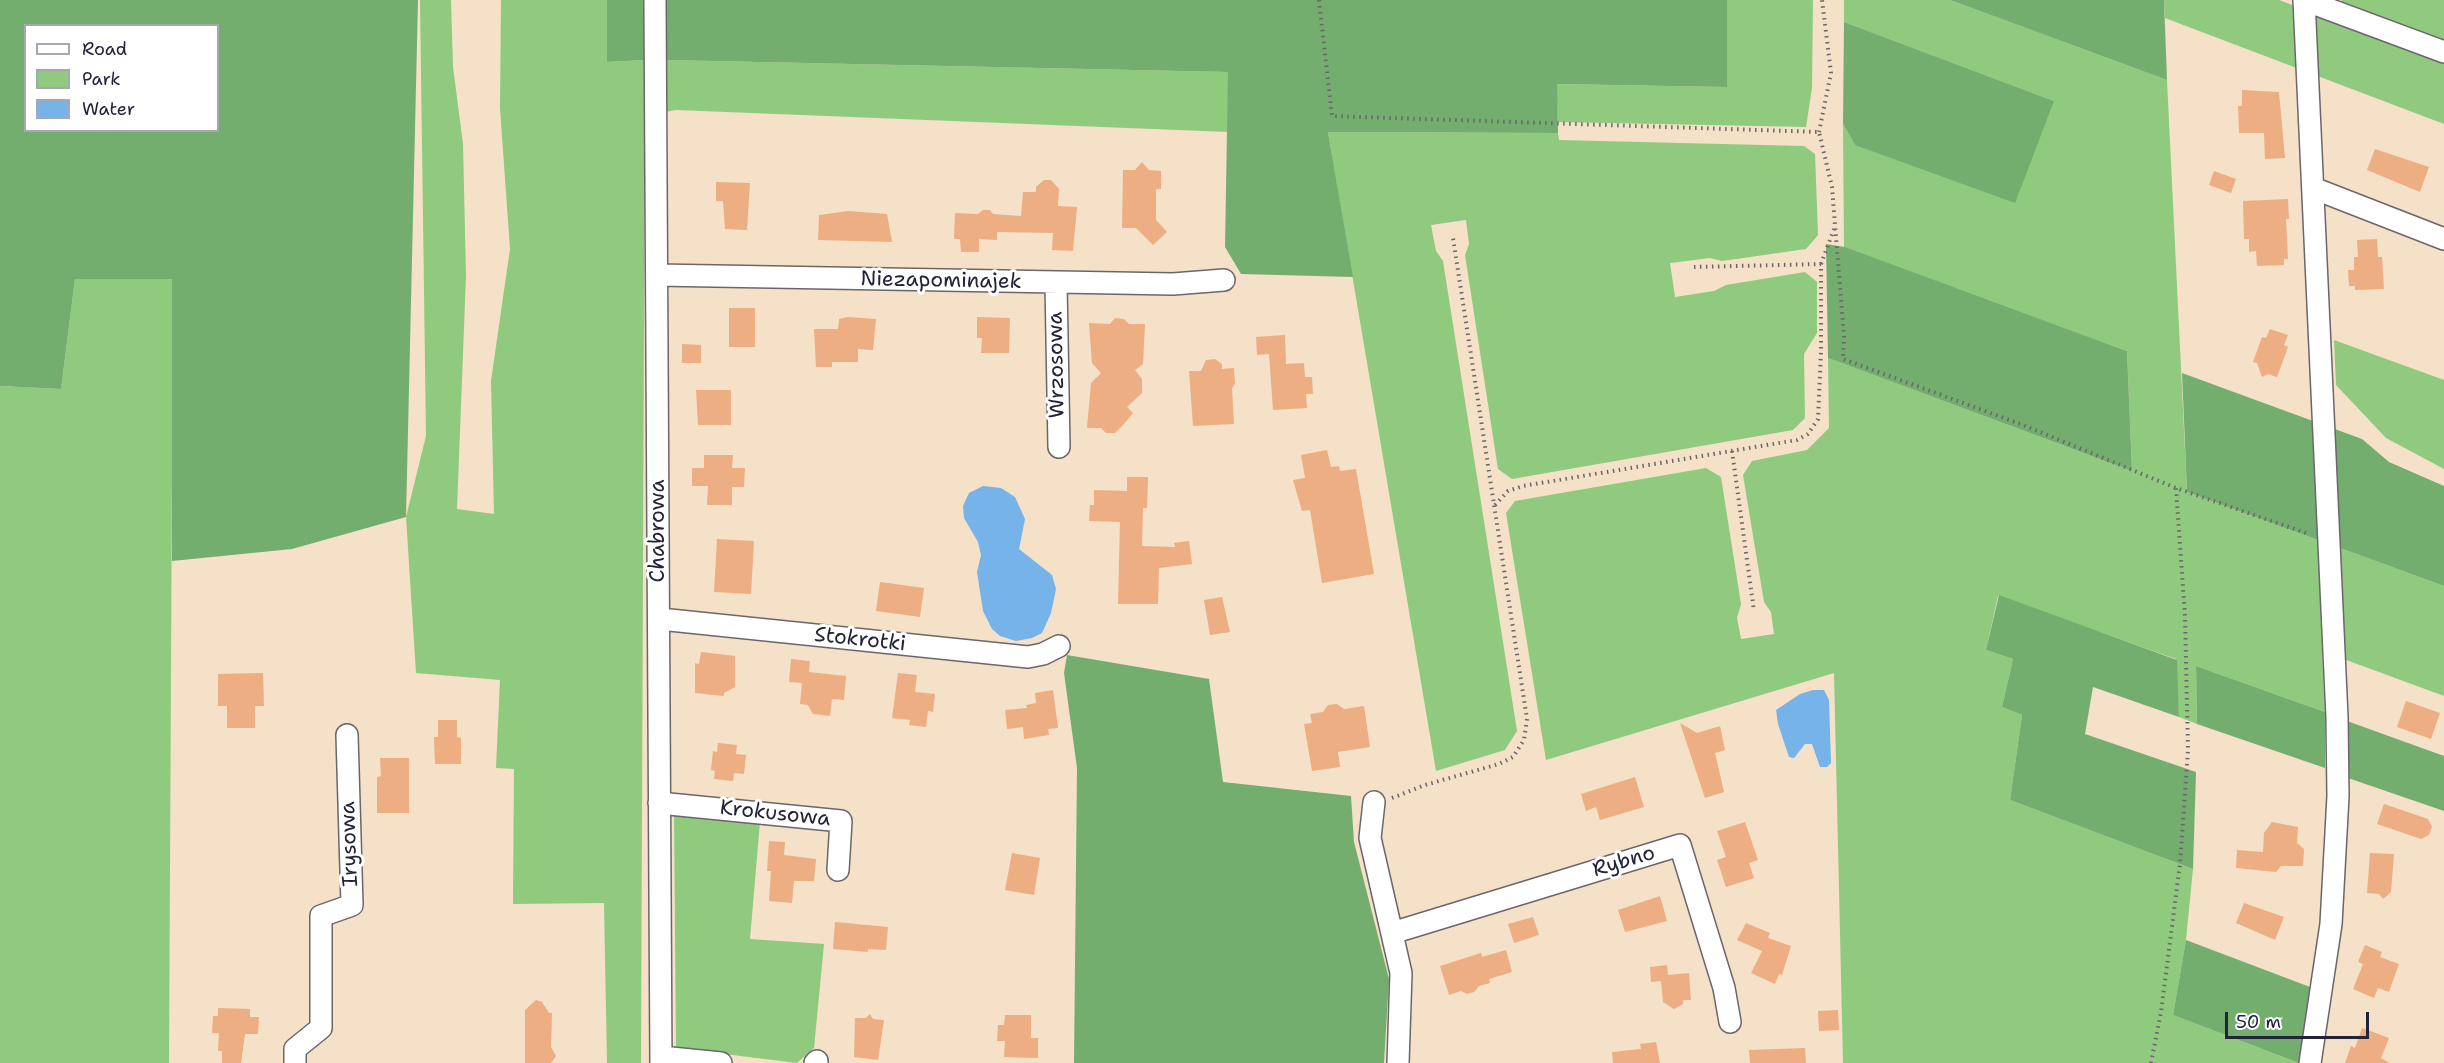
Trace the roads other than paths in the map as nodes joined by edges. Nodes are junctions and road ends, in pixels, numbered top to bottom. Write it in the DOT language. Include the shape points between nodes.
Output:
graph roads {
  1 [pos="655,0"];
  2 [pos="2444,52"];
  3 [pos="2313,188"];
  4 [pos="2444,239"];
  5 [pos="657,275"];
  6 [pos="1224,280"];
  7 [pos="1056,283"];
  8 [pos="1059,447"];
  9 [pos="660,619"];
  10 [pos="1059,646"];
  11 [pos="347,735"];
  12 [pos="1374,802"];
  13 [pos="659,803"];
  14 [pos="838,870"];
  15 [pos="1392,933"];
  16 [pos="1730,1023"];
  17 [pos="661,1060"];
  18 [pos="295,1063"];
  19 [pos="721,1063"];
  20 [pos="1398,1063"];
  21 [pos="2310,1063"];
  1 -- 5 [label="street, Chabrowa"];
  2 -- 3 [label="street" via="2304,0"];
  3 -- 4 [label="street"];
  3 -- 21 [label="street" via="2337,717 2338,820 2331,924"];
  5 -- 7 [label="street, Niezapominajek"];
  5 -- 9 [label="street, Chabrowa"];
  6 -- 7 [label="street, Niezapominajek" via="1173,284"];
  7 -- 8 [label="street, Wrzosowa"];
  9 -- 10 [label="street, Stokrotki" via="1028,657"];
  9 -- 13 [label="street, Chabrowa"];
  11 -- 18 [label="street, Irysowa" via="351,905 321,916 321,1028 295,1049"];
  12 -- 15 [label="street" via="1370,838"];
  13 -- 14 [label="street, Krokusowa" via="841,820"];
  13 -- 17 [label="street, Chabrowa"];
  15 -- 16 [label="street, Rybno" via="1680,845 1724,988"];
  15 -- 20 [label="street" via="1401,974"];
  17 -- 19 [label="street"];
}
